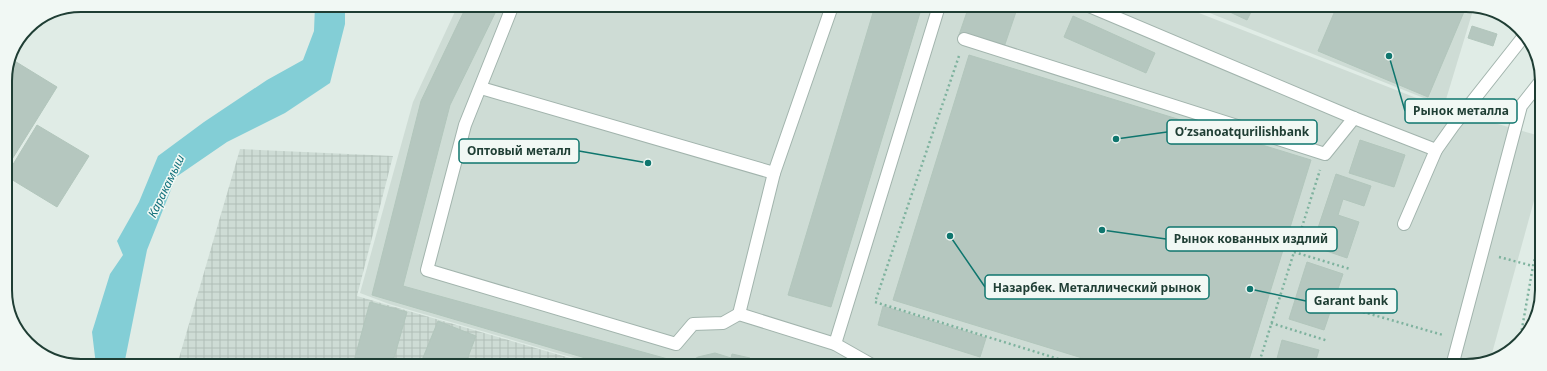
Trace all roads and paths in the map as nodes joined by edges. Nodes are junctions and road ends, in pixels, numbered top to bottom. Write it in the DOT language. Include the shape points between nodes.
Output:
graph roads {
  1 [pos="511,12"];
  2 [pos="830,12"];
  3 [pos="937,12"];
  4 [pos="1103,12"];
  5 [pos="964,39"];
  6 [pos="1521,39"];
  7 [pos="481,88"];
  8 [pos="1535,88"];
  9 [pos="1354,118"];
  10 [pos="1436,150"];
  11 [pos="1325,154"];
  12 [pos="774,173"];
  13 [pos="1404,224"];
  14 [pos="1294,252"];
  15 [pos="1535,258"];
  16 [pos="1507,259"];
  17 [pos="1533,266"];
  18 [pos="1350,269"];
  19 [pos="1339,305"];
  20 [pos="739,314"];
  21 [pos="1271,323"];
  22 [pos="1522,331"];
  23 [pos="1459,340"];
  24 [pos="1328,341"];
  25 [pos="835,344"];
  26 [pos="861,359"];
  27 [pos="1056,359"];
  28 [pos="1260,359"];
  29 [pos="1454,359"];
  1 -- 7 [label="lane"];
  2 -- 12 [label="lane"];
  3 -- 25 [label="lane"];
  4 -- 9 [label="lane"];
  5 -- 11 [label="lane"];
  5 -- 27 [label="path" via="874,302"];
  6 -- 10 [label="lane"];
  7 -- 12 [label="lane"];
  7 -- 20 [label="lane" via="466,125 428,270 676,344 693,324 723,323"];
  8 -- 23 [label="lane" via="1521,106"];
  9 -- 10 [label="lane"];
  9 -- 11 [label="lane"];
  10 -- 13 [label="lane"];
  11 -- 14 [label="path"];
  12 -- 20 [label="lane"];
  14 -- 18 [label="path"];
  14 -- 21 [label="path"];
  15 -- 17 [label="path"];
  16 -- 17 [label="path"];
  17 -- 22 [label="path"];
  19 -- 23 [label="path"];
  20 -- 25 [label="lane"];
  21 -- 24 [label="path"];
  21 -- 28 [label="path"];
  23 -- 29 [label="lane"];
  25 -- 26 [label="lane"];
}
